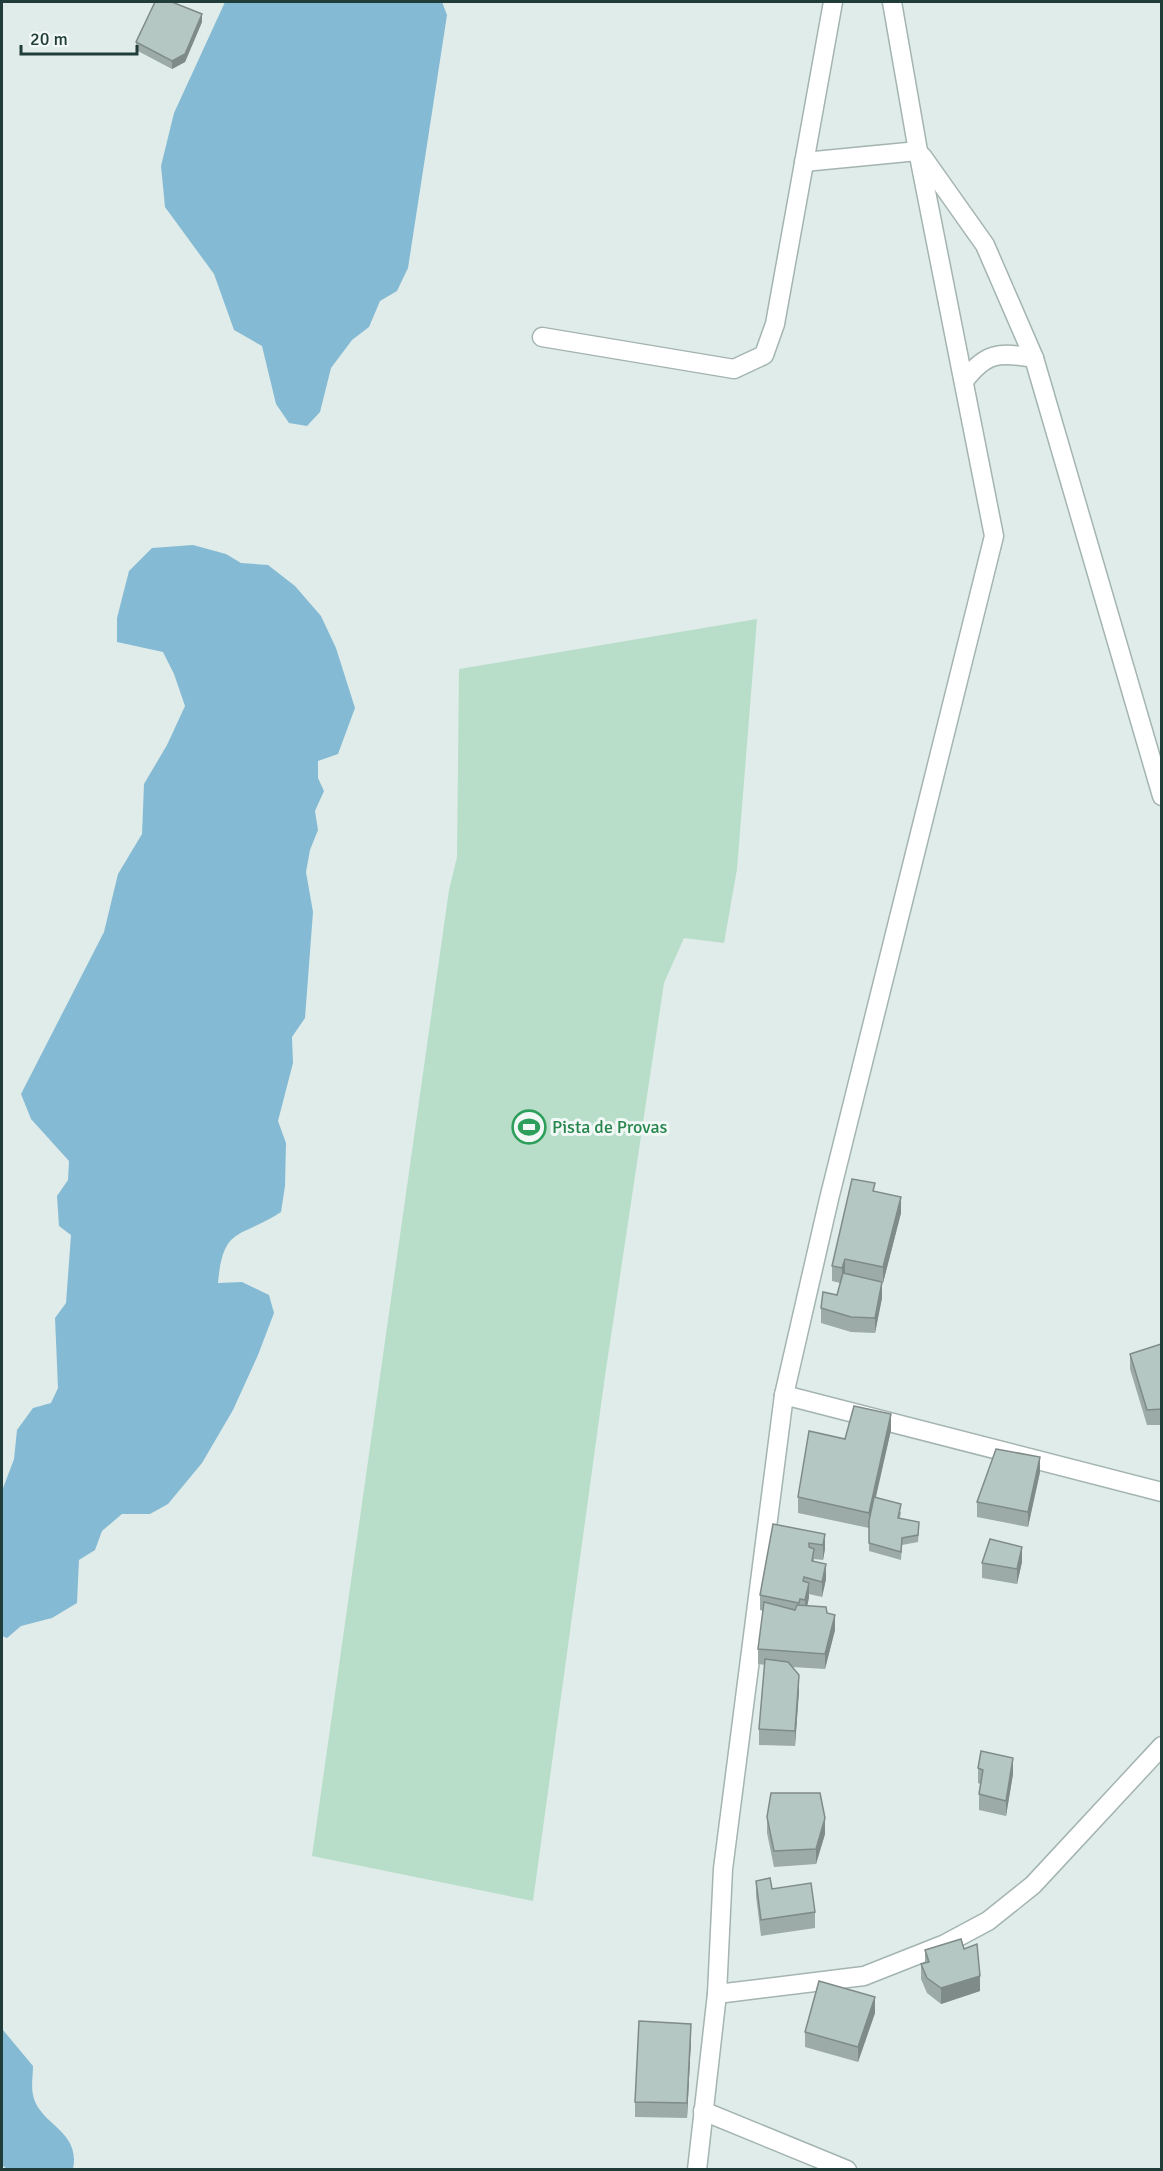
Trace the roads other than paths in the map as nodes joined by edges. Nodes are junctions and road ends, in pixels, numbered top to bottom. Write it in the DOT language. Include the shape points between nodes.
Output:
graph roads {
  1 [pos="832,2"];
  2 [pos="892,2"];
  3 [pos="918,151"];
  4 [pos="804,162"];
  5 [pos="542,338"];
  6 [pos="1034,358"];
  7 [pos="964,381"];
  8 [pos="1161,796"];
  9 [pos="784,1395"];
  10 [pos="1161,1492"];
  11 [pos="1161,1746"];
  12 [pos="717,1994"];
  13 [pos="703,2111"];
  14 [pos="697,2169"];
  15 [pos="847,2169"];
  1 -- 4 [label="street"];
  2 -- 3 [label="street"];
  3 -- 4 [label="street"];
  3 -- 6 [label="street" via="985,245"];
  3 -- 7 [label="street"];
  4 -- 5 [label="street" via="775,324 764,355 734,369"];
  6 -- 7 [label="street" via="1006,353 978,363"];
  6 -- 8 [label="street"];
  7 -- 9 [label="street" via="994,536 840,1153"];
  9 -- 10 [label="street"];
  9 -- 12 [label="street" via="723,1869"];
  11 -- 12 [label="street" via="1033,1885 988,1921 945,1944 864,1976"];
  12 -- 13 [label="street"];
  13 -- 14 [label="street"];
  13 -- 15 [label="street"];
}
